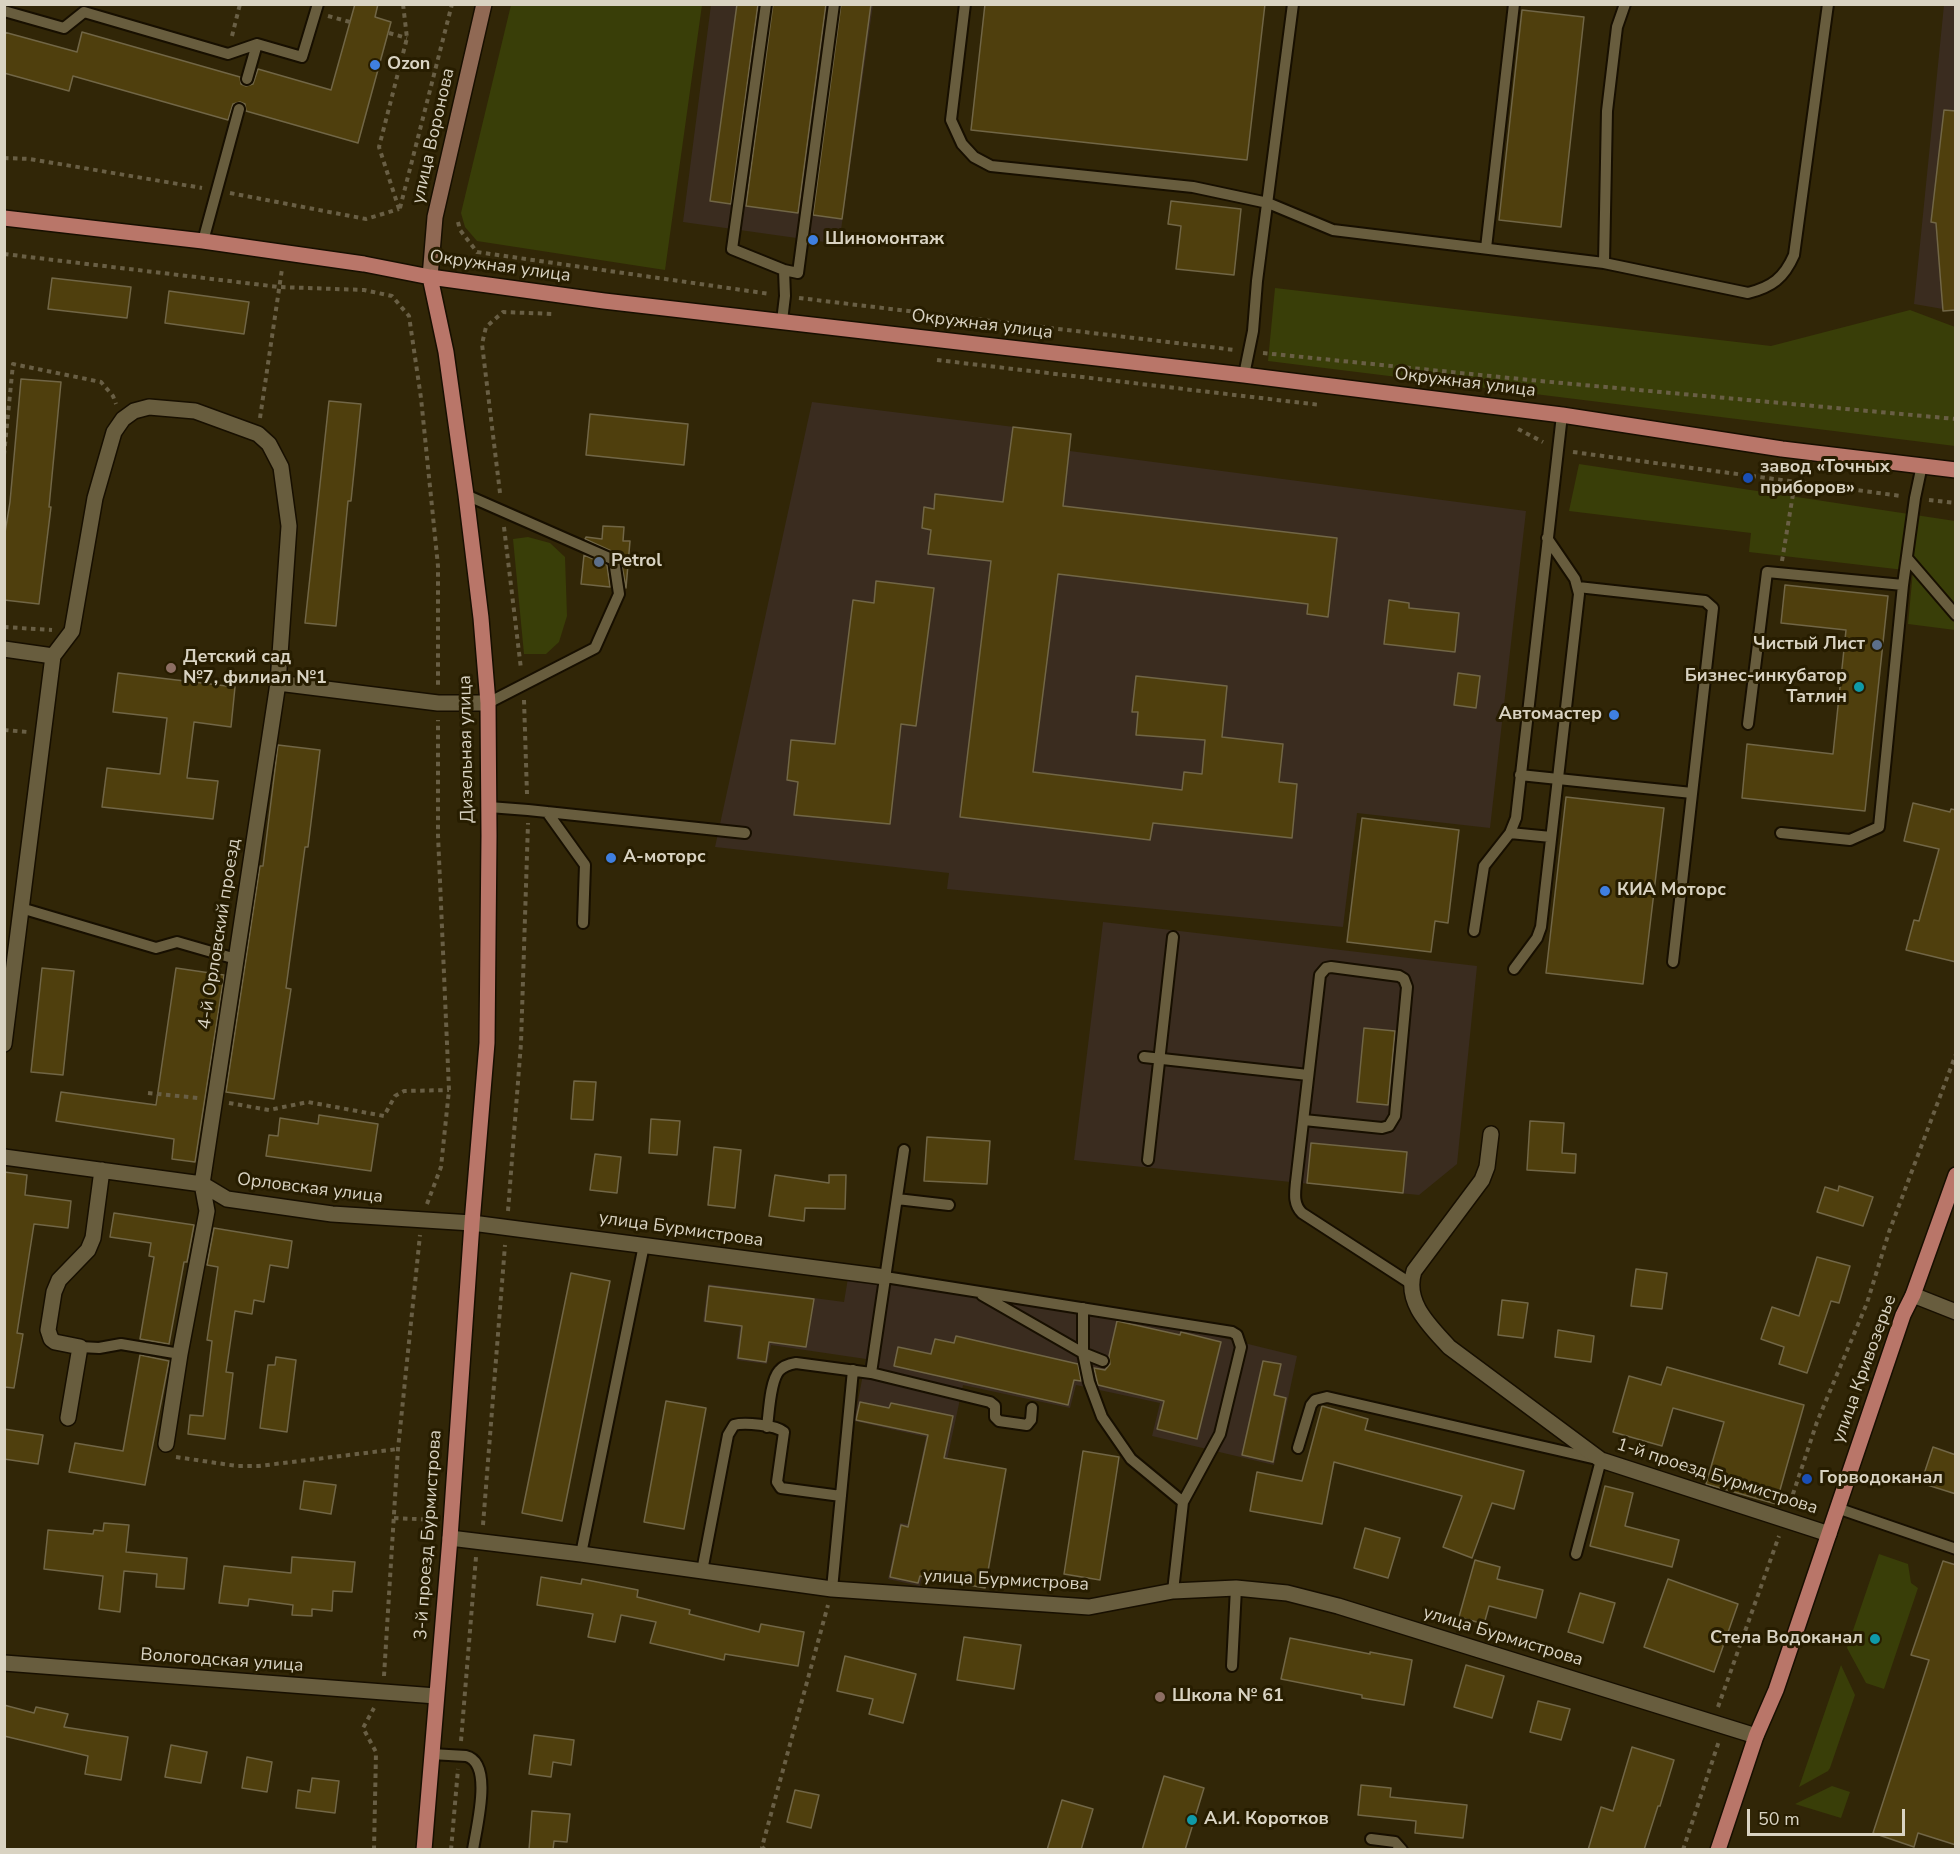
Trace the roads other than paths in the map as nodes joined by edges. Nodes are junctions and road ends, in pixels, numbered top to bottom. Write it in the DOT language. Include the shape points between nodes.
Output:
graph roads {
  1 [pos="484,4"];
  2 [pos="766,4"];
  3 [pos="834,4"];
  4 [pos="965,4"];
  5 [pos="1293,4"];
  6 [pos="1514,4"];
  7 [pos="1625,4"];
  8 [pos="1828,4"];
  9 [pos="317,8"];
  10 [pos="4,11"];
  11 [pos="257,44"];
  12 [pos="247,79"];
  13 [pos="239,109"];
  14 [pos="1268,202"];
  15 [pos="4,218"];
  16 [pos="203,241"];
  17 [pos="1486,248"];
  18 [pos="1604,263"];
  19 [pos="784,270"];
  20 [pos="430,277"];
  21 [pos="782,321"];
  22 [pos="1244,375"];
  23 [pos="1562,415"];
  24 [pos="1922,465"];
  25 [pos="1956,470"];
  26 [pos="466,495"];
  27 [pos="1547,538"];
  28 [pos="1907,558"];
  29 [pos="1903,585"];
  30 [pos="1578,586"];
  31 [pos="1956,615"];
  32 [pos="4,649"];
  33 [pos="53,656"];
  34 [pos="278,683"];
  35 [pos="488,703"];
  36 [pos="1748,724"];
  37 [pos="1521,775"];
  38 [pos="1558,779"];
  39 [pos="1692,793"];
  40 [pos="489,807"];
  41 [pos="547,812"];
  42 [pos="745,833"];
  43 [pos="1510,833"];
  44 [pos="1781,833"];
  45 [pos="1551,837"];
  46 [pos="21,908"];
  47 [pos="583,923"];
  48 [pos="1474,931"];
  49 [pos="1173,937"];
  50 [pos="236,959"];
  51 [pos="1673,962"];
  52 [pos="1514,969"];
  53 [pos="4,1044"];
  54 [pos="1144,1057"];
  55 [pos="1158,1059"];
  56 [pos="1308,1075"];
  57 [pos="1304,1120"];
  58 [pos="1491,1134"];
  59 [pos="904,1150"];
  60 [pos="4,1156"];
  61 [pos="1148,1160"];
  62 [pos="102,1170"];
  63 [pos="1956,1174"];
  64 [pos="202,1184"];
  65 [pos="897,1199"];
  66 [pos="949,1205"];
  67 [pos="472,1223"];
  68 [pos="644,1245"];
  69 [pos="885,1277"];
  70 [pos="1410,1283"];
  71 [pos="975,1290"];
  72 [pos="1913,1295"];
  73 [pos="1083,1308"];
  74 [pos="1956,1312"];
  75 [pos="80,1347"];
  76 [pos="1083,1353"];
  77 [pos="180,1354"];
  78 [pos="1103,1361"];
  79 [pos="853,1370"];
  80 [pos="871,1373"];
  81 [pos="1032,1408"];
  82 [pos="68,1418"];
  83 [pos="767,1427"];
  84 [pos="166,1444"];
  85 [pos="1298,1448"];
  86 [pos="1601,1460"];
  87 [pos="841,1496"];
  88 [pos="1183,1502"];
  89 [pos="1837,1508"];
  90 [pos="1829,1534"];
  91 [pos="450,1538"];
  92 [pos="1956,1549"];
  93 [pos="581,1554"];
  94 [pos="1576,1554"];
  95 [pos="702,1571"];
  96 [pos="1236,1588"];
  97 [pos="832,1590"];
  98 [pos="1173,1591"];
  99 [pos="4,1663"];
  100 [pos="1232,1666"];
  101 [pos="436,1696"];
  102 [pos="1756,1736"];
  103 [pos="431,1754"];
  104 [pos="1371,1839"];
  105 [pos="424,1850"];
  106 [pos="473,1850"];
  107 [pos="1402,1850"];
  108 [pos="1718,1850"];
  1 -- 20 [label="main road, улица Воронова" via="435,217"];
  2 -- 19 [label="lane" via="732,249"];
  3 -- 19 [label="lane" via="798,273"];
  4 -- 14 [label="lane" via="951,120 962,144 974,157 991,166 1193,187"];
  5 -- 14 [label="lane"];
  6 -- 17 [label="lane"];
  7 -- 18 [label="lane" via="1617,27 1607,111"];
  8 -- 18 [label="lane" via="1794,255 1788,269 1776,281 1748,292"];
  9 -- 11 [label="lane" via="302,57"];
  10 -- 11 [label="lane" via="64,28 84,12 228,54"];
  11 -- 12 [label="lane"];
  13 -- 16 [label="lane"];
  14 -- 17 [label="lane" via="1333,230"];
  14 -- 22 [label="lane"];
  15 -- 16 [label="main road, Окружная улица"];
  16 -- 20 [label="main road, Окружная улица"];
  17 -- 18 [label="lane"];
  19 -- 21 [label="lane"];
  20 -- 21 [label="main road, Окружная улица"];
  20 -- 26 [label="main road, Дизельная улица" via="446,351"];
  21 -- 22 [label="main road, Окружная улица"];
  22 -- 23 [label="main road, Окружная улица"];
  23 -- 24 [label="main road, Окружная улица" via="1782,449"];
  23 -- 27 [label="lane"];
  24 -- 25 [label="main road, Окружная улица"];
  24 -- 28 [label="lane"];
  26 -- 35 [label="main road, Дизельная улица"];
  26 -- 35 [label="lane" via="614,560 619,594 595,648"];
  27 -- 30 [label="lane"];
  27 -- 37 [label="lane"];
  28 -- 29 [label="lane"];
  28 -- 31 [label="lane"];
  29 -- 36 [label="lane" via="1767,572"];
  29 -- 44 [label="lane" via="1879,827 1850,840"];
  30 -- 38 [label="lane"];
  30 -- 39 [label="lane" via="1705,601 1713,608"];
  32 -- 33 [label="street"];
  33 -- 34 [label="street, 4-й Орловский проезд" via="72,631 95,498 114,432 123,418 148,407 195,411 258,434 269,444 281,467 289,526"];
  33 -- 46 [label="street"];
  34 -- 35 [label="street" via="438,704"];
  34 -- 50 [label="street, 4-й Орловский проезд"];
  35 -- 40 [label="main road, Дизельная улица"];
  37 -- 38 [label="lane"];
  37 -- 43 [label="lane" via="1516,818"];
  38 -- 39 [label="lane"];
  38 -- 45 [label="lane"];
  39 -- 51 [label="lane"];
  40 -- 41 [label="lane"];
  40 -- 67 [label="main road, Дизельная улица" via="487,1043"];
  41 -- 42 [label="lane"];
  41 -- 47 [label="lane" via="585,865"];
  43 -- 45 [label="lane"];
  43 -- 48 [label="lane" via="1484,866"];
  45 -- 52 [label="lane" via="1539,933"];
  46 -- 50 [label="lane" via="156,948 177,942"];
  46 -- 53 [label="street"];
  49 -- 55 [label="lane"];
  50 -- 64 [label="street, 4-й Орловский проезд"];
  54 -- 55 [label="lane"];
  55 -- 56 [label="lane"];
  55 -- 61 [label="lane"];
  56 -- 57 [label="lane"];
  56 -- 57 [label="lane" via="1322,971 1331,967 1399,976 1407,982 1393,1122 1382,1128"];
  57 -- 70 [label="lane" via="1296,1182 1298,1209"];
  58 -- 70 [label="street" via="1482,1180 1414,1271"];
  59 -- 65 [label="lane"];
  60 -- 62 [label="street, Орловская улица"];
  62 -- 64 [label="street, Орловская улица"];
  62 -- 75 [label="street" via="93,1238 88,1250 59,1280 48,1330 55,1342"];
  63 -- 72 [label="main road, улица Кривозерье"];
  64 -- 67 [label="street, Орловская улица" via="227,1199 332,1214"];
  64 -- 77 [label="street, 4-й Орловский проезд" via="207,1212"];
  65 -- 66 [label="lane"];
  65 -- 69 [label="lane"];
  67 -- 68 [label="street, улица Бурмистрова"];
  67 -- 91 [label="main road, 3-й проезд Бурмистрова"];
  68 -- 69 [label="street, улица Бурмистрова"];
  68 -- 93 [label="lane"];
  69 -- 71 [label="lane"];
  69 -- 80 [label="lane"];
  70 -- 86 [label="street, 1-й проезд Бурмистрова" via="1417,1307 1449,1347"];
  71 -- 73 [label="lane"];
  71 -- 76 [label="lane"];
  72 -- 74 [label="street"];
  72 -- 89 [label="main road, улица Кривозерье"];
  73 -- 76 [label="lane"];
  73 -- 88 [label="lane" via="1232,1332 1240,1341 1220,1434"];
  75 -- 77 [label="lane" via="122,1344"];
  75 -- 82 [label="street"];
  76 -- 78 [label="lane"];
  76 -- 88 [label="lane" via="1095,1402 1106,1425 1131,1459"];
  77 -- 84 [label="street, 4-й Орловский проезд"];
  79 -- 80 [label="lane"];
  79 -- 83 [label="lane" via="796,1363 778,1371"];
  79 -- 87 [label="lane"];
  80 -- 81 [label="lane" via="990,1402 999,1421 1027,1425"];
  83 -- 87 [label="lane" via="780,1429 785,1435 779,1486"];
  83 -- 95 [label="lane" via="740,1424 730,1430"];
  85 -- 86 [label="lane" via="1311,1405 1327,1397"];
  86 -- 90 [label="street, 1-й проезд Бурмистрова"];
  86 -- 94 [label="lane"];
  87 -- 97 [label="lane"];
  88 -- 98 [label="lane"];
  89 -- 90 [label="main road, улица Кривозерье"];
  89 -- 92 [label="lane"];
  90 -- 102 [label="main road, улица Кривозерье" via="1776,1690"];
  91 -- 93 [label="street, улица Бурмистрова" via="485,1534"];
  91 -- 101 [label="main road, 3-й проезд Бурмистрова"];
  93 -- 95 [label="street, улица Бурмистрова"];
  95 -- 97 [label="street, улица Бурмистрова"];
  96 -- 98 [label="street, улица Бурмистрова"];
  96 -- 100 [label="lane"];
  96 -- 102 [label="street, улица Бурмистрова" via="1287,1593 1338,1606"];
  97 -- 98 [label="street, улица Бурмистрова" via="1089,1608"];
  99 -- 101 [label="street, Вологодская улица"];
  101 -- 103 [label="main road, 3-й проезд Бурмистрова"];
  102 -- 108 [label="main road, улица Кривозерье"];
  103 -- 105 [label="main road, 3-й проезд Бурмистрова"];
  103 -- 106 [label="lane" via="474,1759 482,1780"];
  104 -- 107 [label="lane" via="1395,1842"];
}
